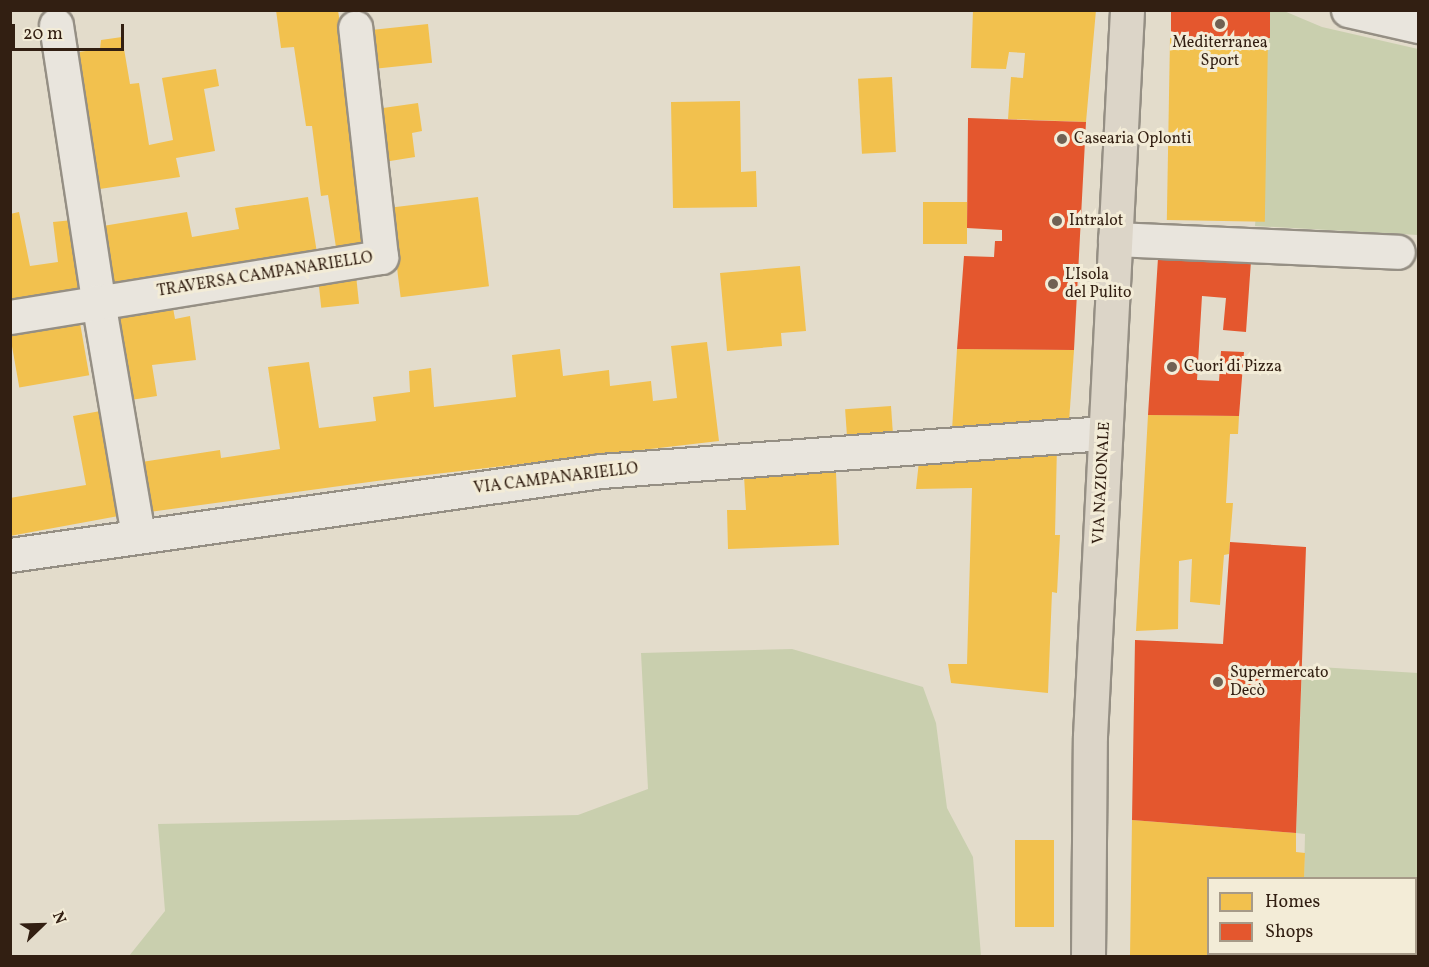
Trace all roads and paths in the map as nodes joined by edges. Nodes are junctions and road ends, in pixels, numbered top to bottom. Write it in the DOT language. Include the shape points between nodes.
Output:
graph roads {
  1 [pos="1127,10"];
  2 [pos="1348,10"];
  3 [pos="56,25"];
  4 [pos="1419,26"];
  5 [pos="355,27"];
  6 [pos="1116,240"];
  7 [pos="1398,252"];
  8 [pos="98,301"];
  9 [pos="10,317"];
  10 [pos="1104,434"];
  11 [pos="138,535"];
  12 [pos="10,555"];
  13 [pos="1088,957"];
  1 -- 6 [label="main road, VIA NAZIONALE"];
  2 -- 4 [label="street"];
  3 -- 8 [label="street"];
  5 -- 8 [label="street, TRAVERSA CAMPANARIELLO" via="381,257"];
  6 -- 7 [label="street"];
  6 -- 10 [label="main road, VIA NAZIONALE"];
  8 -- 9 [label="street, TRAVERSA CAMPANARIELLO"];
  8 -- 11 [label="street"];
  10 -- 11 [label="street, VIA CAMPANARIELLO" via="601,471"];
  10 -- 13 [label="main road, VIA NAZIONALE" via="1090,736"];
  11 -- 12 [label="street, VIA CAMPANARIELLO"];
}
